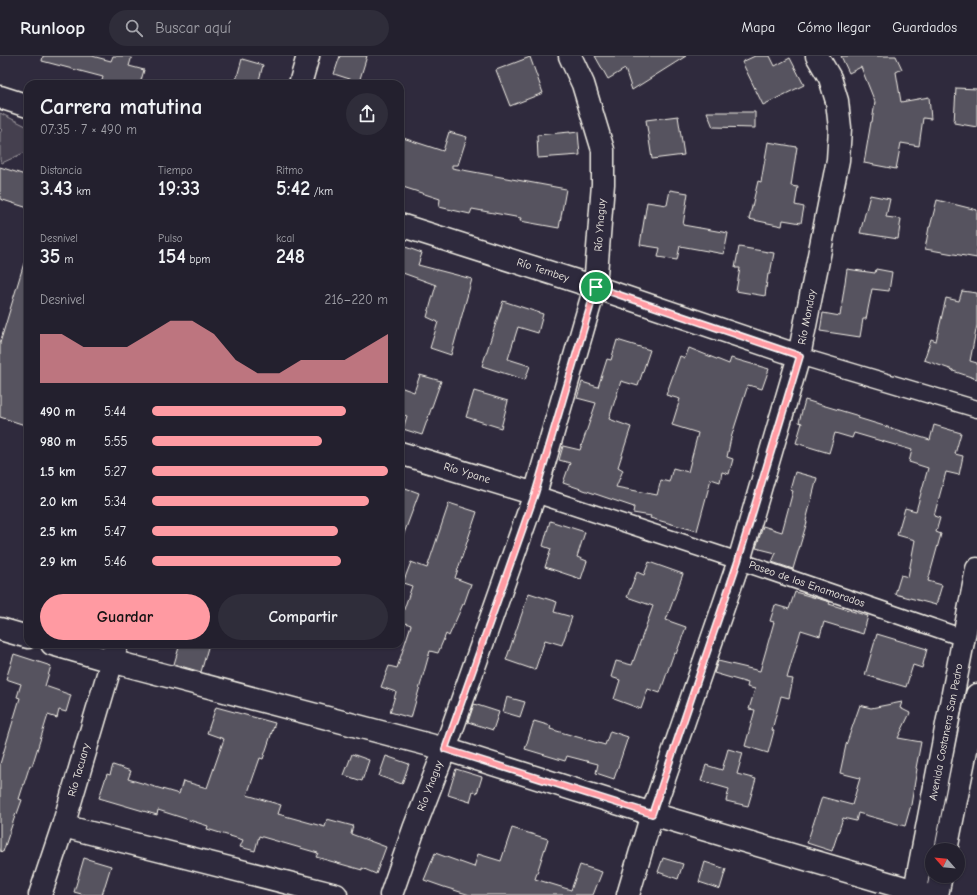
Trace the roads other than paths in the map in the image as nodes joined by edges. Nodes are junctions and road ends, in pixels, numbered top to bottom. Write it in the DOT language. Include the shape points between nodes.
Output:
graph roads {
  1 [pos="308,56"];
  2 [pos="570,56"];
  3 [pos="817,56"];
  4 [pos="301,80"];
  5 [pos="0,97"];
  6 [pos="24,105"];
  7 [pos="404,226"];
  8 [pos="596,287"];
  9 [pos="800,356"];
  10 [pos="977,409"];
  11 [pos="404,454"];
  12 [pos="535,494"];
  13 [pos="738,561"];
  14 [pos="977,569"];
  15 [pos="0,629"];
  16 [pos="24,636"];
  17 [pos="964,638"];
  18 [pos="80,648"];
  19 [pos="114,653"];
  20 [pos="977,695"];
  21 [pos="445,749"];
  22 [pos="652,814"];
  23 [pos="63,826"];
  24 [pos="947,843"];
  25 [pos="940,883"];
  26 [pos="918,894"];
  27 [pos="40,895"];
  28 [pos="336,895"];
  29 [pos="391,895"];
  30 [pos="628,895"];
  31 [pos="937,895"];
  1 -- 4 [label="street"];
  2 -- 8 [label="street, Río Yhaguy" via="583,84 603,150"];
  3 -- 9 [label="street, Río Monday" via="830,78 837,101 840,128 838,160"];
  5 -- 6 [label="street"];
  7 -- 8 [label="street, Río Tembey"];
  8 -- 9 [label="street, Río Tembey"];
  8 -- 12 [label="street, Río Yhaguy"];
  9 -- 10 [label="street"];
  9 -- 13 [label="street, Río Monday"];
  11 -- 12 [label="street, Río Ypane"];
  12 -- 13 [label="street, Paseo de los Enamorados"];
  12 -- 21 [label="street, Río Yhaguy"];
  13 -- 17 [label="street, Paseo de los Enamorados"];
  13 -- 22 [label="street, Río Monday"];
  14 -- 17 [label="street, Avenida Costanera San Pedro"];
  15 -- 16 [label="street"];
  17 -- 26 [label="street, Avenida Costanera San Pedro"];
  18 -- 19 [label="street"];
  19 -- 21 [label="street"];
  19 -- 23 [label="street, Río Tacuary"];
  20 -- 24 [label="street, Avenida Costanera San Pedro"];
  21 -- 22 [label="street"];
  21 -- 29 [label="street, Río Yhaguy"];
  22 -- 26 [label="street"];
  22 -- 30 [label="street, Río Monday"];
  23 -- 27 [label="street, Río Tacuary"];
  23 -- 28 [label="street"];
  25 -- 31 [label="street"];
}
